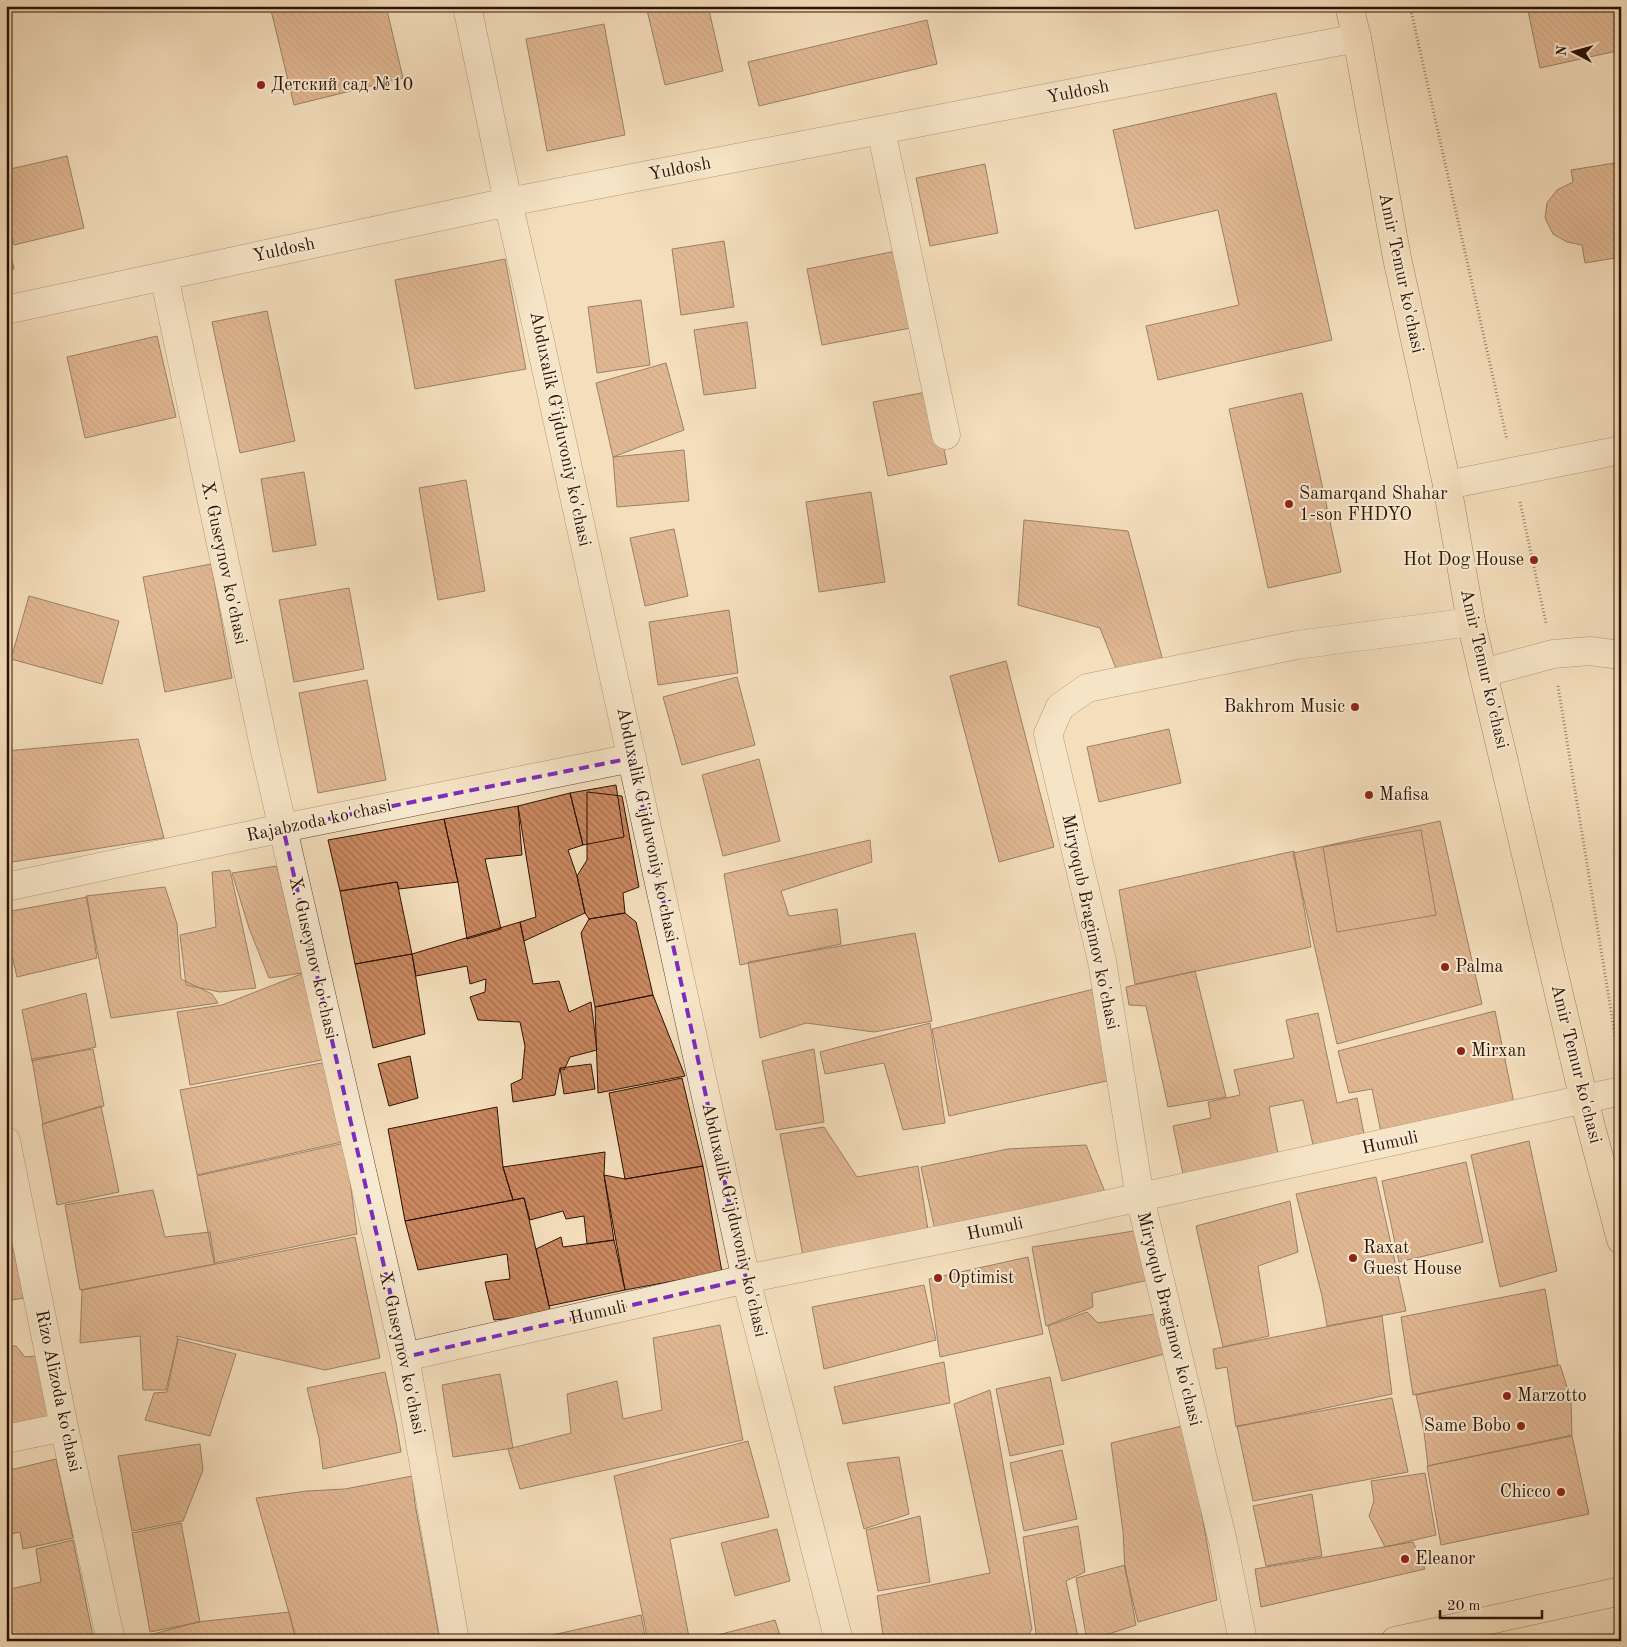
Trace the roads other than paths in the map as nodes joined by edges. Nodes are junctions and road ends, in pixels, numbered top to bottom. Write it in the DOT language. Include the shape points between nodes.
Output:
graph roads {
  1 [pos="467,6"];
  2 [pos="1349,6"];
  3 [pos="1357,38"];
  4 [pos="881,130"];
  5 [pos="508,202"];
  6 [pos="164,276"];
  7 [pos="6,310"];
  8 [pos="946,436"];
  9 [pos="1621,450"];
  10 [pos="1447,485"];
  11 [pos="1471,622"];
  12 [pos="1621,655"];
  13 [pos="1484,674"];
  14 [pos="632,758"];
  15 [pos="283,828"];
  16 [pos="6,887"];
  17 [pos="1621,1091"];
  18 [pos="1584,1100"];
  19 [pos="6,1141"];
  20 [pos="1140,1198"];
  21 [pos="1621,1240"];
  22 [pos="746,1279"];
  23 [pos="405,1357"];
  24 [pos="64,1427"];
  25 [pos="6,1439"];
  26 [pos="1621,1591"];
  27 [pos="111,1641"];
  28 [pos="454,1641"];
  29 [pos="839,1641"];
  30 [pos="1243,1641"];
  31 [pos="1395,1641"];
  1 -- 5 [label="street, Abduxalik G'ijduvoniy ko'chasi"];
  2 -- 3 [label="main road, Amir Temur ko'chasi"];
  3 -- 4 [label="street, Yuldosh"];
  3 -- 10 [label="main road, Amir Temur ko'chasi" via="1397,258"];
  4 -- 5 [label="street, Yuldosh"];
  4 -- 8 [label="street"];
  5 -- 6 [label="street, Yuldosh"];
  5 -- 14 [label="street, Abduxalik G'ijduvoniy ko'chasi"];
  6 -- 7 [label="street, Yuldosh"];
  6 -- 15 [label="street, X. Guseynov ko'chasi"];
  9 -- 10 [label="street"];
  10 -- 11 [label="main road, Amir Temur ko'chasi"];
  11 -- 13 [label="main road, Amir Temur ko'chasi"];
  11 -- 20 [label="street, Miryoqub Bragimov ko'chasi" via="1297,646 1096,686 1087,688 1060,707 1048,734 1102,961"];
  12 -- 13 [label="street" via="1590,651 1553,654"];
  13 -- 18 [label="main road, Amir Temur ko'chasi"];
  14 -- 15 [label="street, Rajabzoda ko'chasi"];
  14 -- 22 [label="street, Abduxalik G'ijduvoniy ko'chasi"];
  15 -- 16 [label="street, Rajabzoda ko'chasi"];
  15 -- 23 [label="street, X. Guseynov ko'chasi"];
  17 -- 18 [label="street, Humuli"];
  18 -- 20 [label="street, Humuli"];
  18 -- 21 [label="main road, Amir Temur ko'chasi"];
  19 -- 24 [label="street, Rizo Alizoda ko'chasi"];
  20 -- 22 [label="street, Humuli"];
  20 -- 30 [label="street, Miryoqub Bragimov ko'chasi"];
  22 -- 23 [label="street, Humuli"];
  22 -- 29 [label="street, Abduxalik G'ijduvoniy ko'chasi"];
  23 -- 28 [label="street, X. Guseynov ko'chasi"];
  24 -- 25 [label="street"];
  24 -- 27 [label="street, Rizo Alizoda ko'chasi"];
  26 -- 31 [label="main road"];
}
